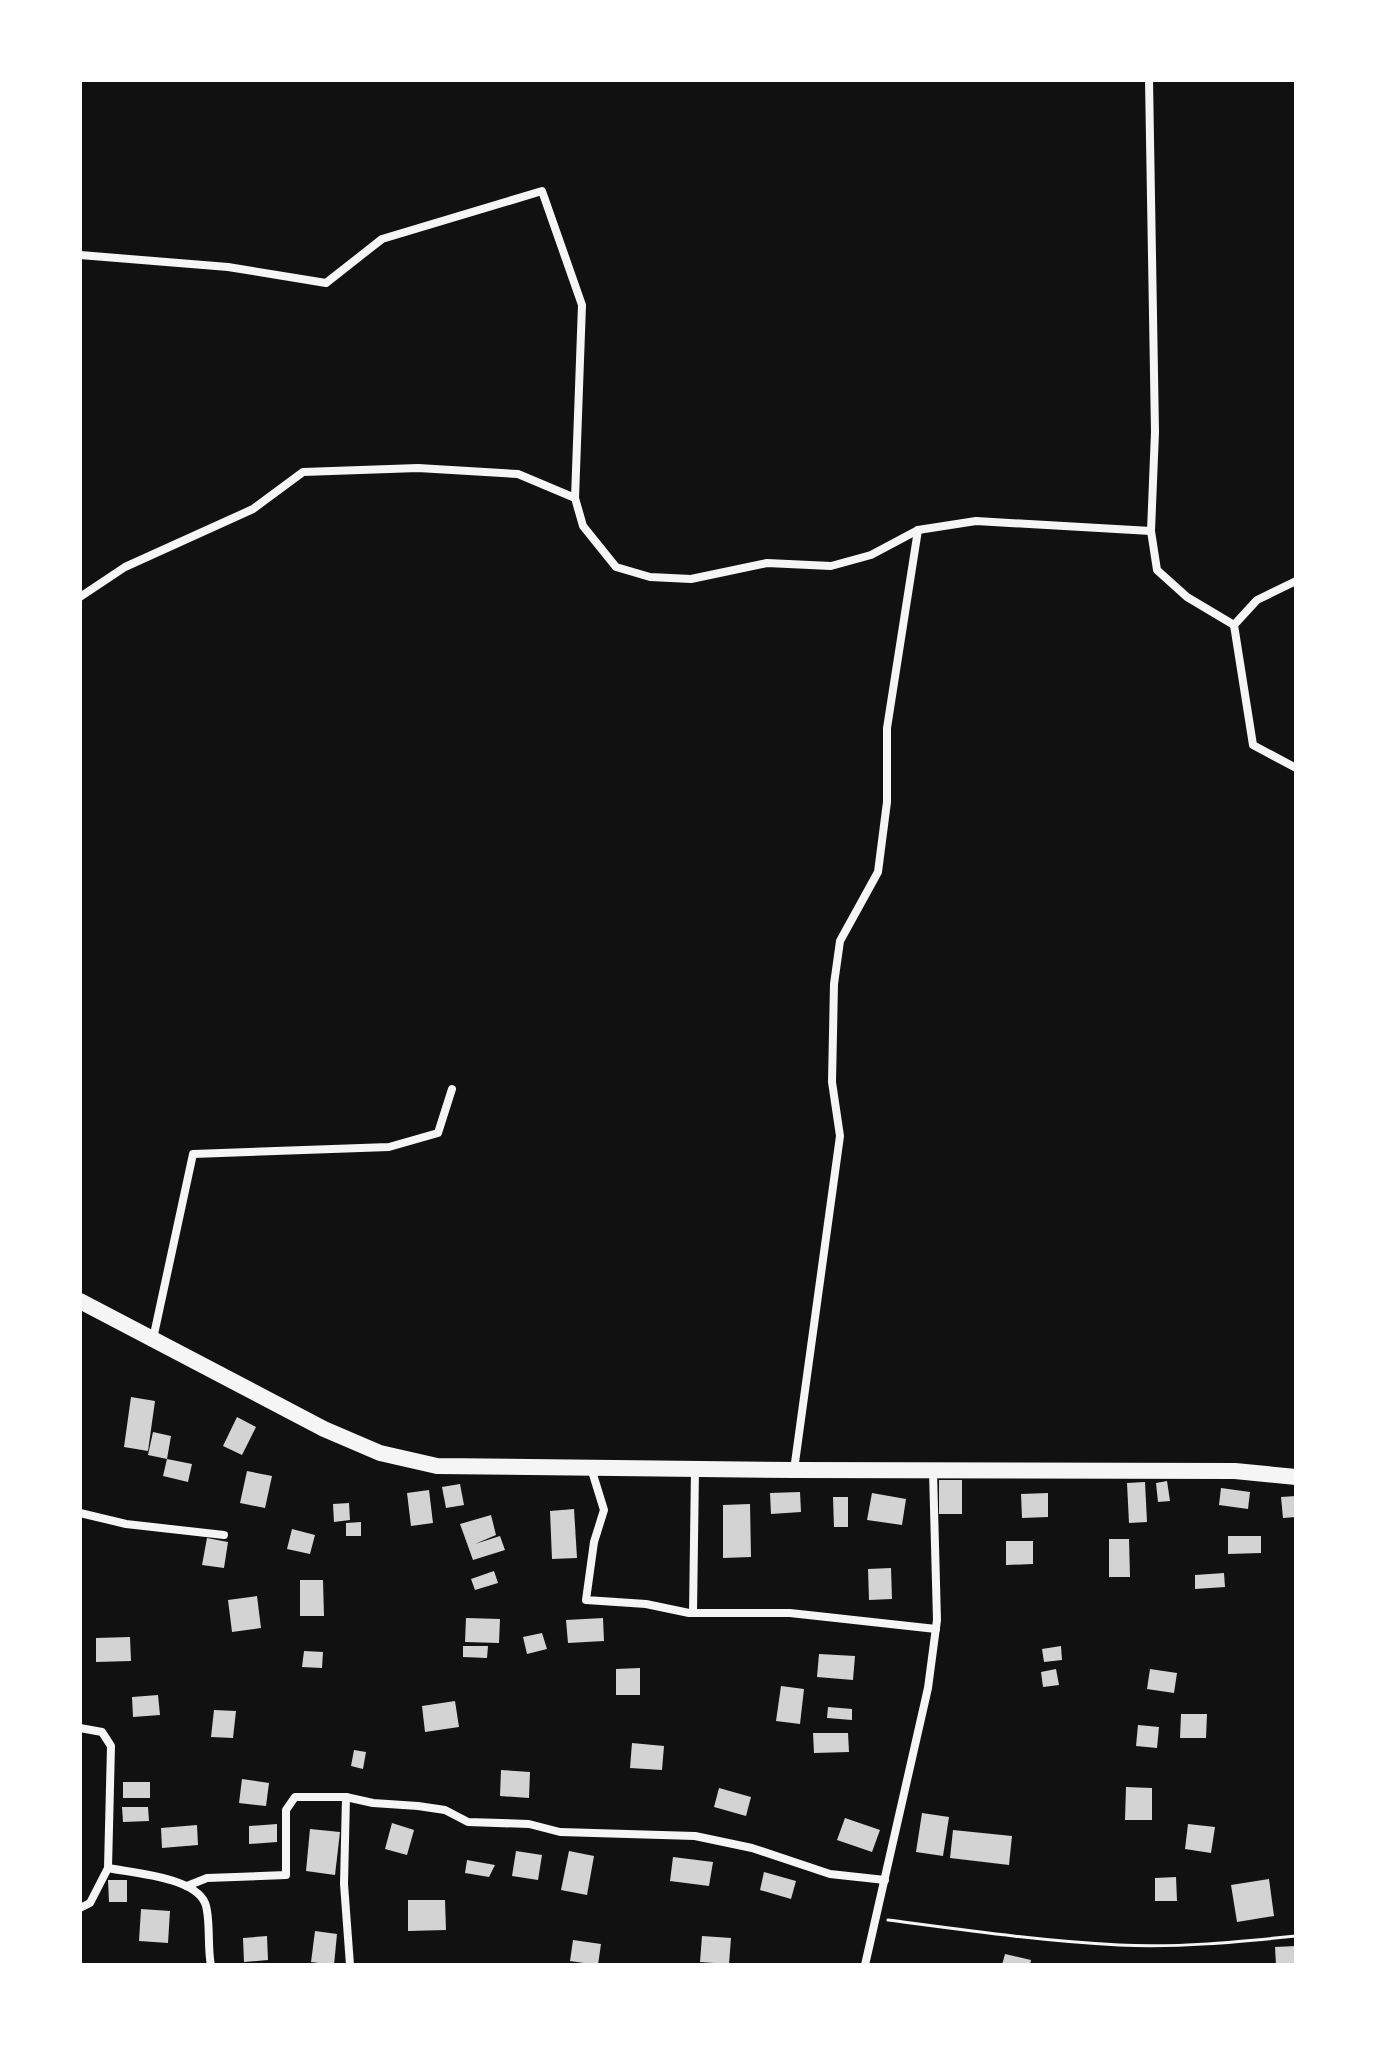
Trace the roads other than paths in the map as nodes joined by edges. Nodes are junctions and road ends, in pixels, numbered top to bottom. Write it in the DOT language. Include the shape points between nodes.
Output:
graph roads {
  1 [pos="1149,80"];
  2 [pos="80,255"];
  3 [pos="575,498"];
  4 [pos="918,530"];
  5 [pos="1151,531"];
  6 [pos="1296,581"];
  7 [pos="80,597"];
  8 [pos="1234,625"];
  9 [pos="1296,768"];
  10 [pos="452,1089"];
  11 [pos="80,1301"];
  12 [pos="153,1339"];
  13 [pos="591,1468"];
  14 [pos="695,1469"];
  15 [pos="794,1470"];
  16 [pos="933,1471"];
  17 [pos="1296,1477"];
  18 [pos="80,1513"];
  19 [pos="224,1535"];
  20 [pos="693,1613"];
  21 [pos="936,1629"];
  22 [pos="80,1728"];
  23 [pos="346,1797"];
  24 [pos="108,1868"];
  25 [pos="885,1880"];
  26 [pos="187,1886"];
  27 [pos="80,1908"];
  28 [pos="211,1965"];
  29 [pos="350,1965"];
  30 [pos="865,1965"];
  1 -- 5 [label="street" via="1155,432"];
  2 -- 3 [label="street" via="228,267 326,283 382,239 542,191 582,305"];
  3 -- 4 [label="street" via="583,526 616,567 650,577 691,579 767,563 831,566 871,555"];
  3 -- 7 [label="street" via="518,474 418,468 303,472 253,509 125,567"];
  4 -- 5 [label="street" via="976,521"];
  4 -- 15 [label="street" via="887,728 887,802 878,872 840,941 834,984 832,1082 840,1136"];
  5 -- 8 [label="street" via="1157,570 1187,597"];
  6 -- 8 [label="street" via="1257,600"];
  8 -- 9 [label="street" via="1253,745"];
  10 -- 12 [label="street" via="438,1133 389,1147 193,1154"];
  11 -- 12 [label="main road"];
  12 -- 13 [label="main road" via="380,1453 437,1466"];
  13 -- 14 [label="main road"];
  13 -- 20 [label="street" via="604,1510 586,1600"];
  14 -- 15 [label="main road"];
  14 -- 20 [label="street"];
  15 -- 16 [label="main road"];
  16 -- 17 [label="main road" via="1235,1471"];
  16 -- 21 [label="street"];
  18 -- 19 [label="street"];
  20 -- 21 [label="street" via="790,1613"];
  21 -- 25 [label="street"];
  22 -- 24 [label="street" via="102,1732 111,1746"];
  23 -- 25 [label="street" via="445,1810 489,1825 695,1836 830,1874"];
  23 -- 26 [label="street" via="295,1797 286,1810 286,1875 207,1878"];
  23 -- 29 [label="street" via="344,1884"];
  24 -- 26 [label="street"];
  24 -- 27 [label="street" via="90,1903"];
  25 -- 30 [label="street"];
  26 -- 28 [label="street" via="205,1903"];
}
